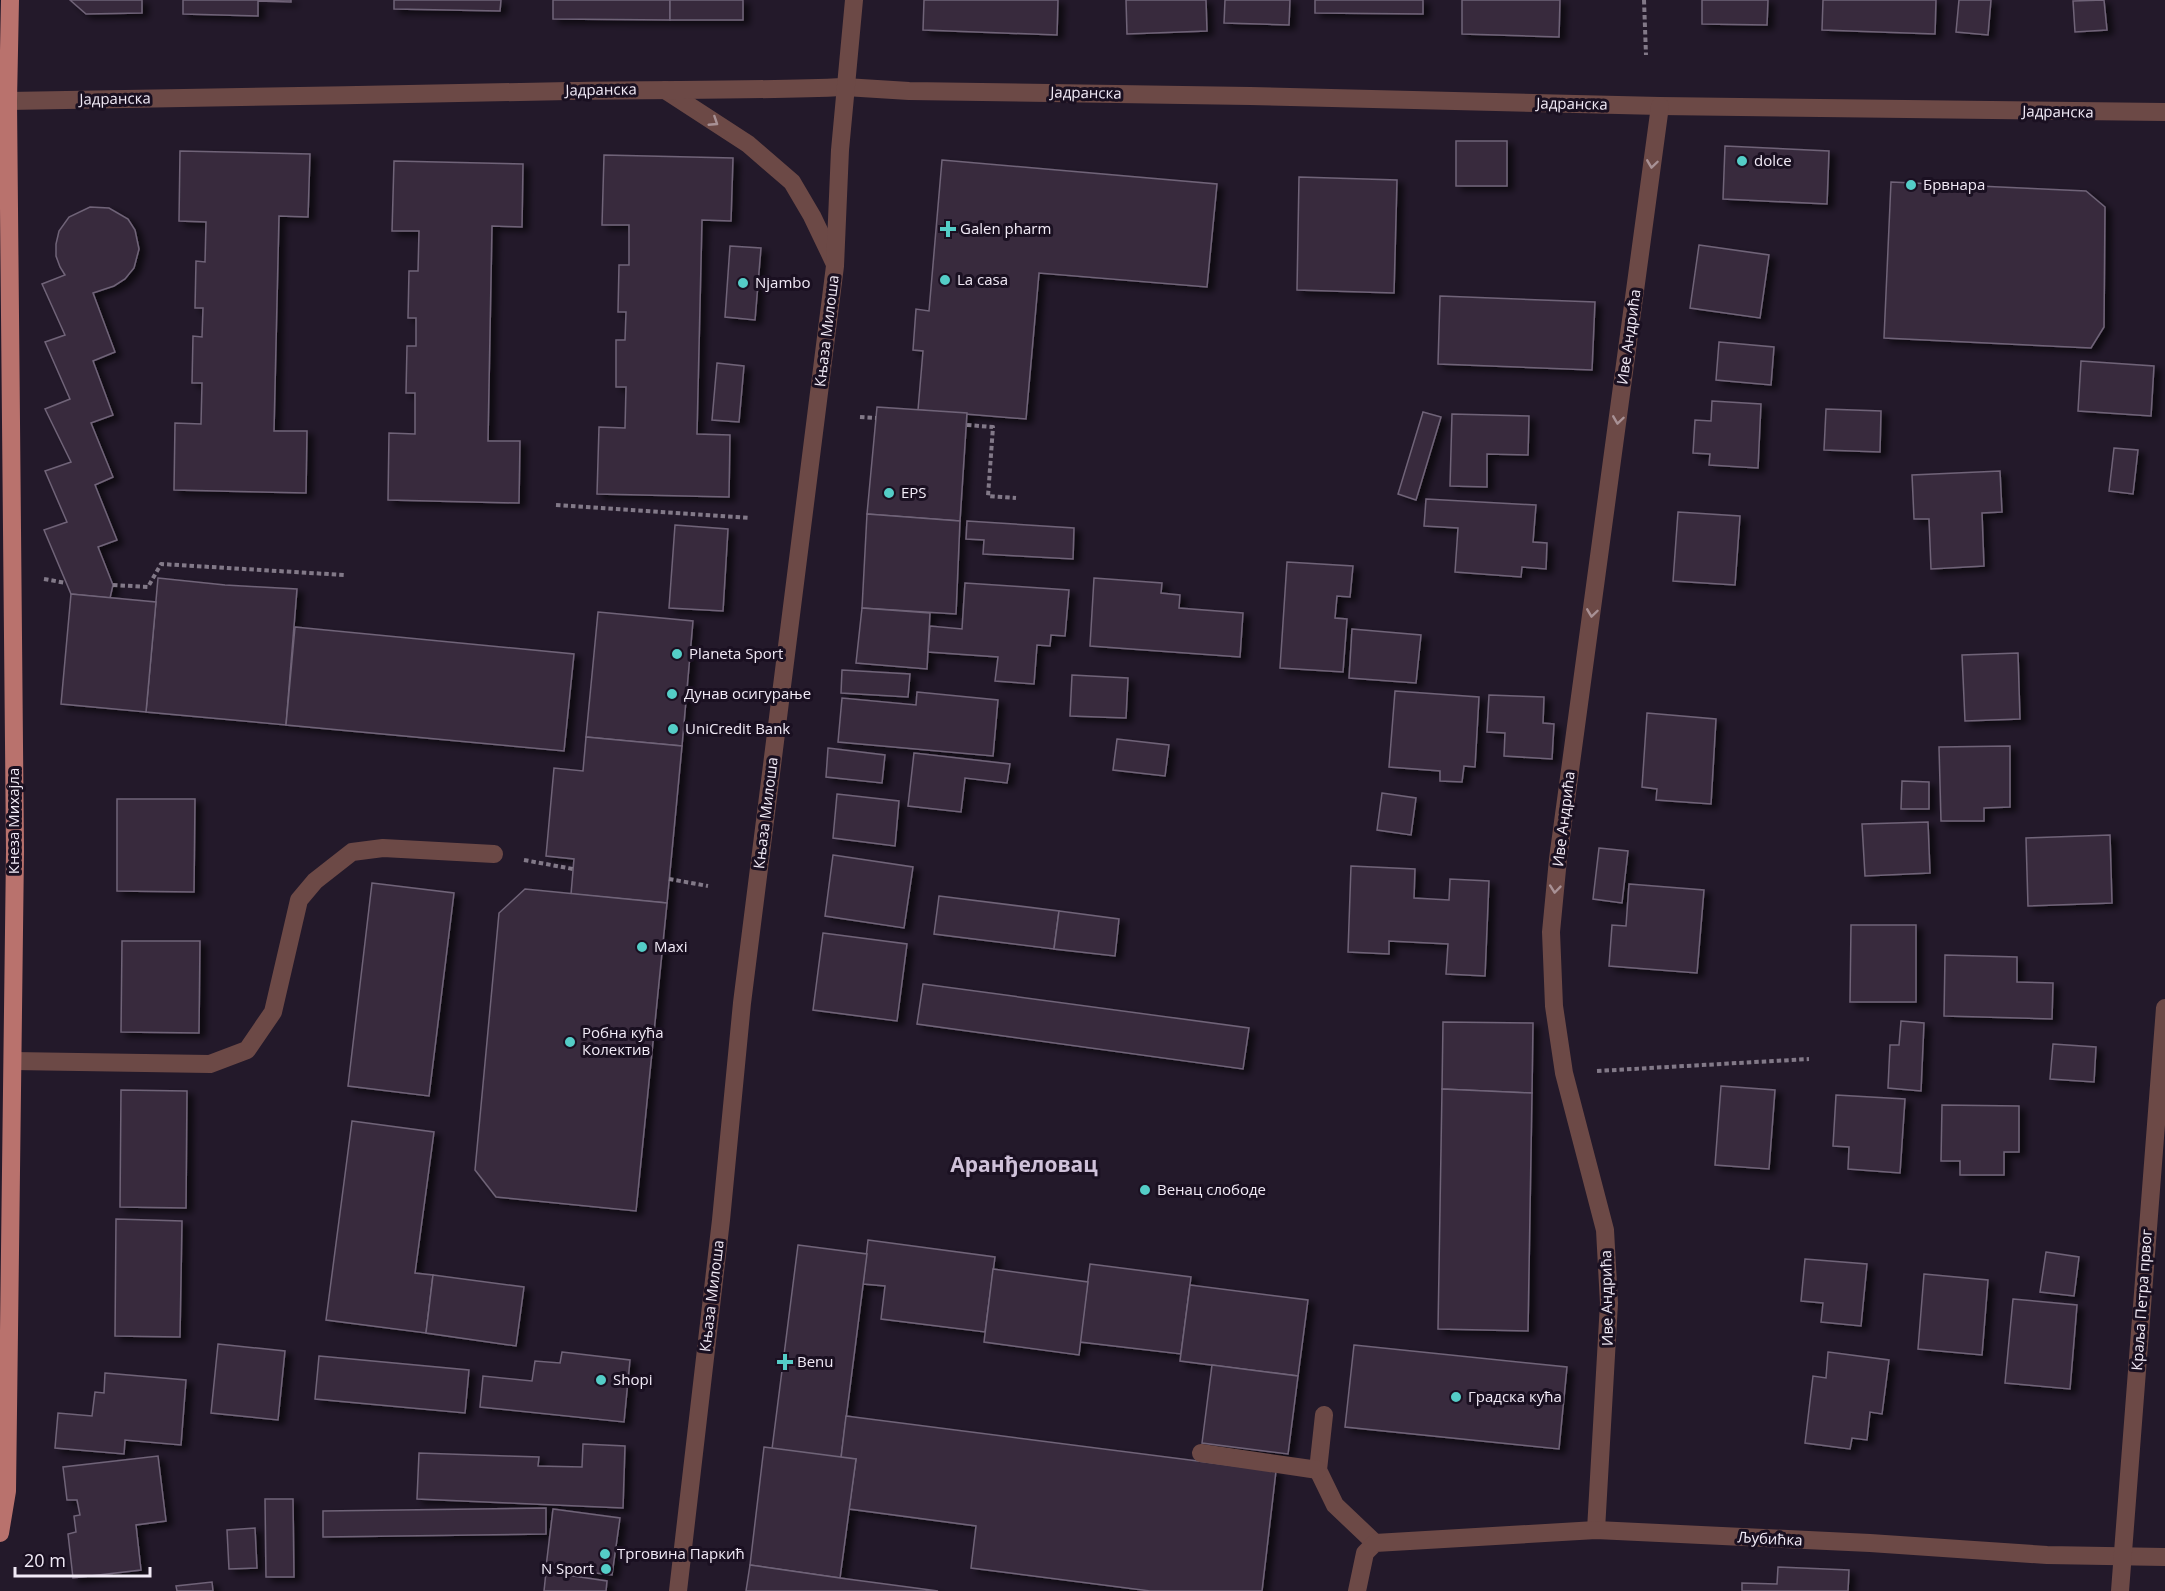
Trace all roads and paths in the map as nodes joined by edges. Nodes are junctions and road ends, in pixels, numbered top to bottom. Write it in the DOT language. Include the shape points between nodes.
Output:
graph roads {
  1 [pos="9,0"];
  2 [pos="854,0"];
  3 [pos="1644,0"];
  4 [pos="1646,55"];
  5 [pos="845,87"];
  6 [pos="665,90"];
  7 [pos="8,101"];
  8 [pos="1660,106"];
  9 [pos="2165,112"];
  10 [pos="835,264"];
  11 [pos="860,417"];
  12 [pos="876,418"];
  13 [pos="967,424"];
  14 [pos="1016,498"];
  15 [pos="556,505"];
  16 [pos="750,518"];
  17 [pos="344,575"];
  18 [pos="43,578"];
  19 [pos="66,583"];
  20 [pos="113,585"];
  21 [pos="494,854"];
  22 [pos="573,869"];
  23 [pos="669,879"];
  24 [pos="708,886"];
  25 [pos="2165,1008"];
  26 [pos="1809,1059"];
  27 [pos="13,1061"];
  28 [pos="1564,1073"];
  29 [pos="1324,1415"];
  30 [pos="1201,1453"];
  31 [pos="1318,1470"];
  32 [pos="1596,1530"];
  33 [pos="0,1533"];
  34 [pos="1375,1543"];
  35 [pos="2123,1557"];
  36 [pos="2165,1557"];
  37 [pos="678,1591"];
  38 [pos="1356,1591"];
  39 [pos="2120,1591"];
  1 -- 7 [label="main road, Кнеза Михајла"];
  2 -- 5 [label="street, Књаза Милоша"];
  3 -- 4 [label="path"];
  5 -- 6 [label="street, Јадранска"];
  5 -- 8 [label="street, Јадранска"];
  5 -- 10 [label="street, Књаза Милоша"];
  6 -- 7 [label="street, Јадранска"];
  6 -- 10 [label="street, one-way" via="748,144 792,182"];
  7 -- 27 [label="main road, Кнеза Михајла" via="15,851"];
  8 -- 9 [label="street, Јадранска"];
  8 -- 28 [label="street, Иве Андрића, one-way" via="1557,869 1551,932 1554,1006"];
  10 -- 37 [label="street, Књаза Милоша" via="743,991"];
  11 -- 12 [label="path"];
  13 -- 14 [label="path" via="993,427 988,496"];
  15 -- 16 [label="path"];
  17 -- 20 [label="path" via="161,564 148,586"];
  18 -- 19 [label="path"];
  21 -- 22 [label="path"];
  21 -- 27 [label="street" via="383,848 352,852 315,881 299,900 273,1011 247,1050 210,1064"];
  23 -- 24 [label="path"];
  25 -- 35 [label="street, Краља Петра првог"];
  26 -- 28 [label="path"];
  27 -- 33 [label="main road, Кнеза Михајла" via="7,1491"];
  28 -- 32 [label="street, Иве Андрића" via="1605,1230 1609,1303"];
  29 -- 31 [label="street"];
  30 -- 31 [label="street"];
  31 -- 34 [label="street" via="1335,1505"];
  32 -- 34 [label="street, Љубићка"];
  32 -- 35 [label="street, Љубићка"];
  34 -- 38 [label="street" via="1365,1554"];
  35 -- 36 [label="street, Љубићка"];
  35 -- 39 [label="street, Краља Петра првог"];
}
